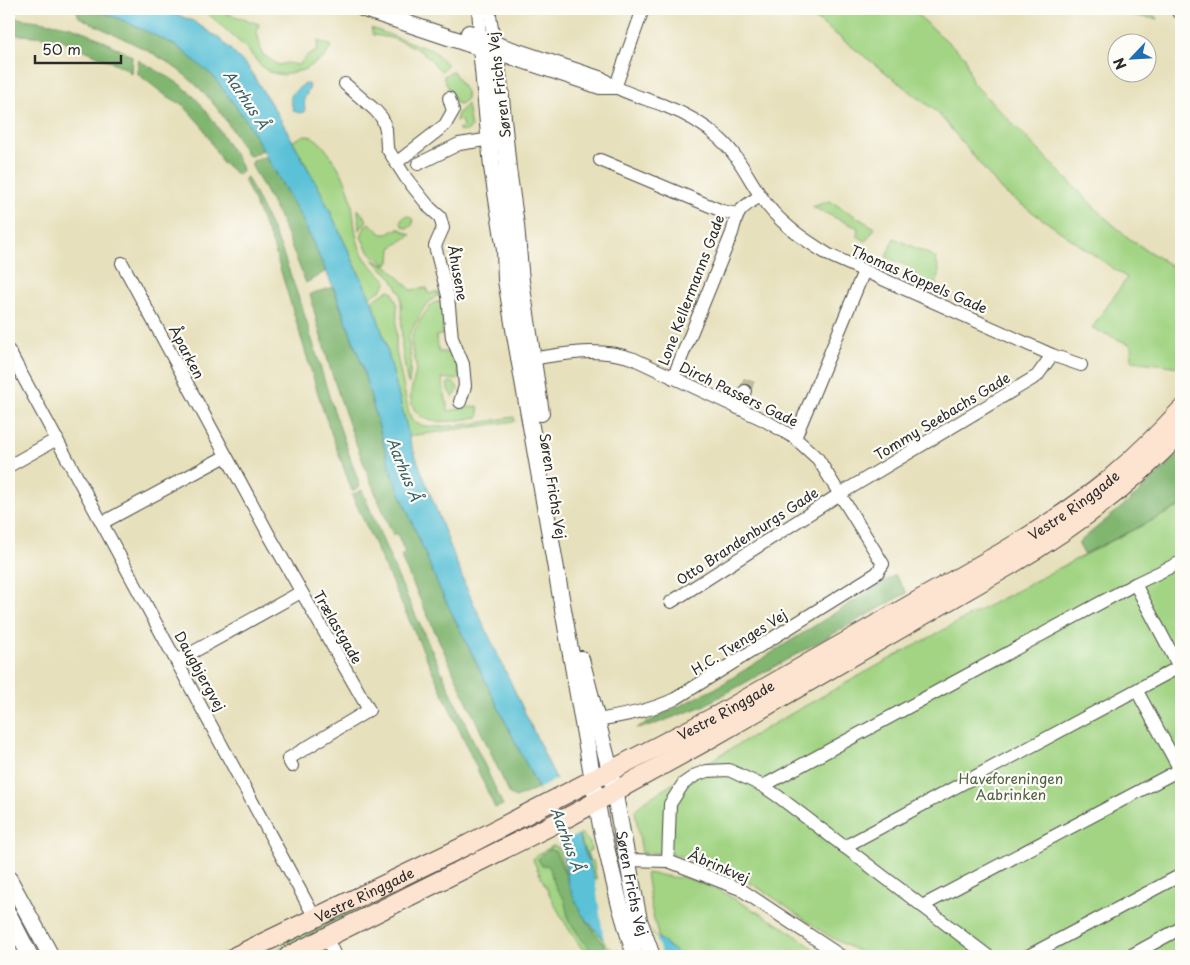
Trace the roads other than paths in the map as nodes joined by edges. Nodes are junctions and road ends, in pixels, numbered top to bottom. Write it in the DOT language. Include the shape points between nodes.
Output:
graph roads {
  1 [pos="364,9"];
  2 [pos="396,9"];
  3 [pos="478,9"];
  4 [pos="489,9"];
  5 [pos="643,9"];
  6 [pos="488,45"];
  7 [pos="345,84"];
  8 [pos="615,88"];
  9 [pos="448,98"];
  10 [pos="445,125"];
  11 [pos="497,138"];
  12 [pos="459,144"];
  13 [pos="600,160"];
  14 [pos="396,163"];
  15 [pos="418,164"];
  16 [pos="760,196"];
  17 [pos="737,214"];
  18 [pos="122,263"];
  19 [pos="864,271"];
  20 [pos="9,351"];
  21 [pos="1052,355"];
  22 [pos="527,360"];
  23 [pos="1082,366"];
  24 [pos="673,378"];
  25 [pos="745,391"];
  26 [pos="460,402"];
  27 [pos="738,408"];
  28 [pos="1181,410"];
  29 [pos="1175,431"];
  30 [pos="795,438"];
  31 [pos="57,439"];
  32 [pos="226,456"];
  33 [pos="9,466"];
  34 [pos="840,494"];
  35 [pos="102,523"];
  36 [pos="1181,562"];
  37 [pos="883,564"];
  38 [pos="1135,584"];
  39 [pos="301,592"];
  40 [pos="671,602"];
  41 [pos="177,661"];
  42 [pos="1180,666"];
  43 [pos="1137,691"];
  44 [pos="598,720"];
  45 [pos="292,766"];
  46 [pos="1181,770"];
  47 [pos="602,774"];
  48 [pos="763,786"];
  49 [pos="614,792"];
  50 [pos="597,801"];
  51 [pos="844,847"];
  52 [pos="627,860"];
  53 [pos="668,861"];
  54 [pos="1181,875"];
  55 [pos="9,879"];
  56 [pos="922,906"];
  57 [pos="9,915"];
  58 [pos="315,918"];
  59 [pos="1181,928"];
  60 [pos="326,938"];
  61 [pos="30,956"];
  62 [pos="51,956"];
  63 [pos="236,956"];
  64 [pos="289,956"];
  65 [pos="335,956"];
  66 [pos="634,956"];
  67 [pos="652,956"];
  68 [pos="841,956"];
  69 [pos="988,956"];
  70 [pos="1028,956"];
  71 [pos="1130,956"];
  1 -- 6 [label="street"];
  2 -- 6 [label="street"];
  3 -- 6 [label="street, Søren Frichs Vej"];
  4 -- 6 [label="street, Søren Frichs Vej"];
  5 -- 8 [label="street"];
  6 -- 8 [label="street, Thomas Koppels Gade" via="600,88"];
  6 -- 11 [label="street, Søren Frichs Vej"];
  7 -- 14 [label="street, Åhusene" via="382,118 387,148"];
  8 -- 16 [label="street, Thomas Koppels Gade" via="666,106 707,129 735,155"];
  9 -- 10 [label="street" via="453,111"];
  10 -- 12 [label="street"];
  10 -- 14 [label="street"];
  11 -- 12 [label="street"];
  11 -- 22 [label="street, Søren Frichs Vej" via="508,169 516,225"];
  12 -- 15 [label="street"];
  13 -- 17 [label="street" via="722,211"];
  14 -- 26 [label="street, Åhusene" via="440,217 443,228 435,246 448,296 452,338 462,364 465,386"];
  16 -- 17 [label="street"];
  16 -- 19 [label="street, Thomas Koppels Gade" via="801,238"];
  17 -- 24 [label="street, Lone Kellermanns Gade"];
  18 -- 32 [label="street, Åparken"];
  19 -- 21 [label="street, Thomas Koppels Gade"];
  19 -- 30 [label="street"];
  20 -- 31 [label="street, Daugbjergvej"];
  21 -- 23 [label="street, Thomas Koppels Gade"];
  21 -- 34 [label="street, Tommy Seebachs Gade" via="1037,376"];
  22 -- 24 [label="street, Dirch Passers Gade" via="579,352 606,352 634,359"];
  22 -- 44 [label="street, Søren Frichs Vej" via="582,662"];
  22 -- 47 [label="street, Søren Frichs Vej" via="571,659"];
  24 -- 27 [label="street, Dirch Passers Gade"];
  25 -- 27 [label="street"];
  27 -- 30 [label="street, Dirch Passers Gade"];
  28 -- 29 [label="main road, Vestre Ringgade"];
  29 -- 47 [label="main road, Vestre Ringgade" via="1039,530 760,691"];
  29 -- 49 [label="main road, Vestre Ringgade" via="1119,492 1046,544"];
  30 -- 34 [label="street, Dirch Passers Gade" via="818,459"];
  31 -- 33 [label="street"];
  31 -- 35 [label="street, Daugbjergvej"];
  32 -- 35 [label="street"];
  32 -- 39 [label="street, Åparken"];
  34 -- 37 [label="street, Dirch Passers Gade"];
  34 -- 40 [label="street, Otto Brandenburgs Gade"];
  35 -- 41 [label="street, Daugbjergvej"];
  36 -- 38 [label="street"];
  37 -- 44 [label="street, H.C. Tvenges Vej" via="877,573 657,708"];
  38 -- 42 [label="street"];
  38 -- 48 [label="street"];
  39 -- 41 [label="street, Trælastgade"];
  39 -- 45 [label="street, Trælastgade" via="369,710 288,759"];
  41 -- 58 [label="street, Daugbjergvej"];
  42 -- 43 [label="street"];
  43 -- 46 [label="street"];
  43 -- 51 [label="street"];
  44 -- 47 [label="street, Søren Frichs Vej"];
  46 -- 56 [label="street"];
  47 -- 49 [label="street, Søren Frichs Vej"];
  47 -- 50 [label="street, Søren Frichs Vej"];
  47 -- 58 [label="main road, Vestre Ringgade"];
  48 -- 51 [label="street"];
  48 -- 53 [label="street" via="729,770 707,771 683,784 670,804"];
  49 -- 50 [label="main road, Vestre Ringgade"];
  49 -- 52 [label="street, Søren Frichs Vej"];
  50 -- 60 [label="main road, Vestre Ringgade"];
  50 -- 66 [label="street, Søren Frichs Vej"];
  51 -- 56 [label="street"];
  52 -- 53 [label="street, Åbrinkvej"];
  52 -- 67 [label="street, Søren Frichs Vej" via="639,920"];
  53 -- 68 [label="street, Åbrinkvej" via="740,888"];
  54 -- 70 [label="street"];
  55 -- 62 [label="street"];
  56 -- 69 [label="street"];
  57 -- 61 [label="street"];
  58 -- 63 [label="main road, Vestre Ringgade"];
  59 -- 71 [label="street"];
  60 -- 64 [label="main road, Vestre Ringgade"];
  60 -- 65 [label="street"];
}
